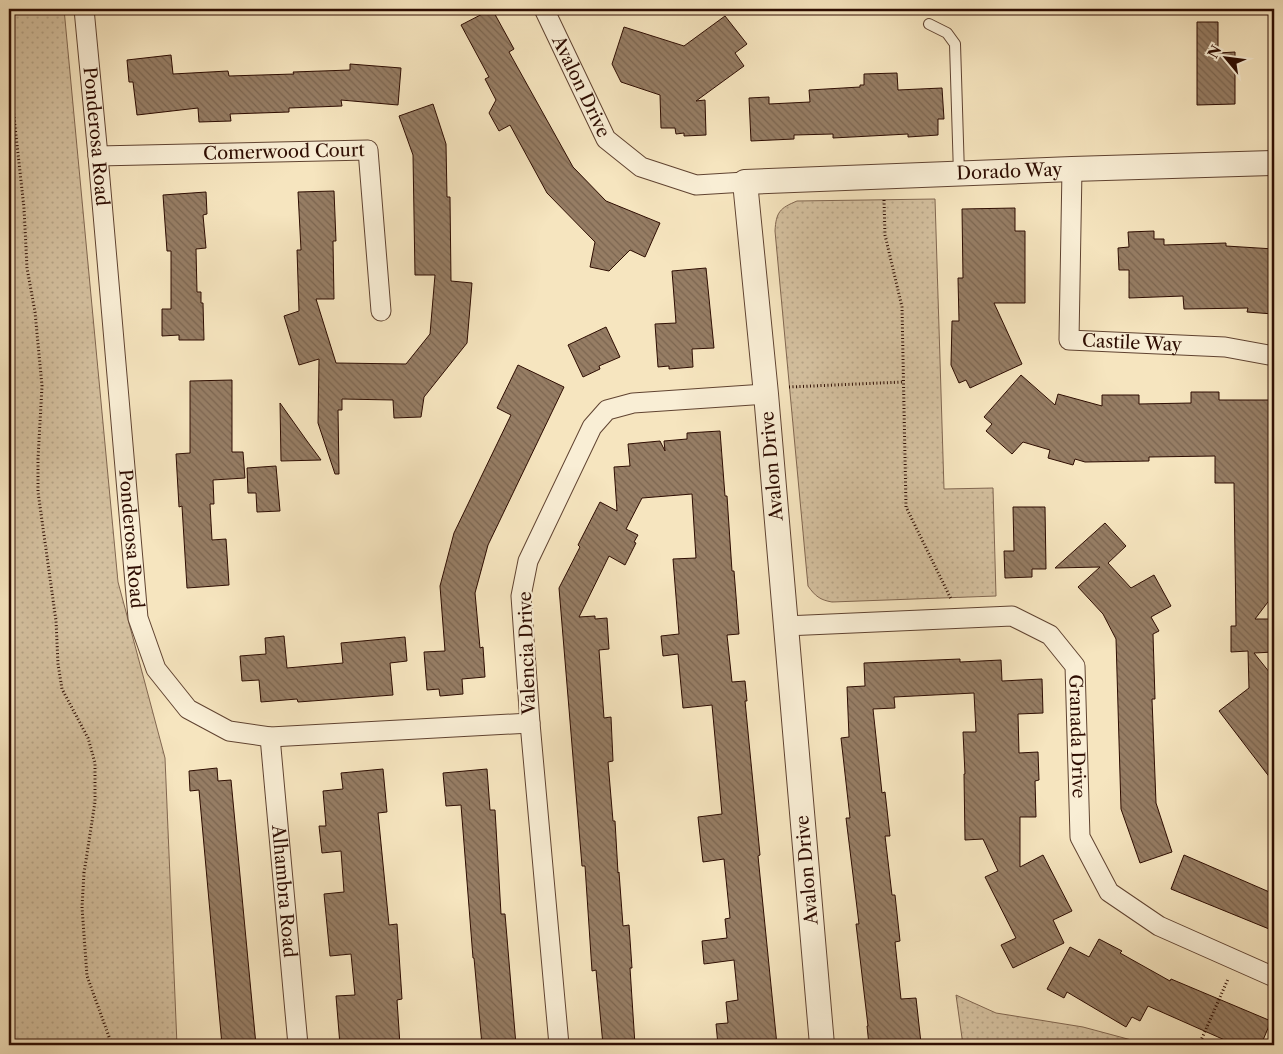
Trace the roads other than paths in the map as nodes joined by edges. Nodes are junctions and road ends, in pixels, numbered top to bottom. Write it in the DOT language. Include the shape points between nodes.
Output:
graph roads {
  1 [pos="84,9"];
  2 [pos="544,9"];
  3 [pos="929,24"];
  4 [pos="98,156"];
  5 [pos="1274,163"];
  6 [pos="1072,169"];
  7 [pos="959,174"];
  8 [pos="745,182"];
  9 [pos="381,311"];
  10 [pos="1274,356"];
  11 [pos="766,394"];
  12 [pos="785,626"];
  13 [pos="530,723"];
  14 [pos="270,737"];
  15 [pos="1274,977"];
  16 [pos="298,1045"];
  17 [pos="559,1045"];
  18 [pos="822,1045"];
  1 -- 4 [label="street, Ponderosa Road"];
  2 -- 8 [label="street, Avalon Drive" via="606,139 641,167 696,185"];
  3 -- 7 [label="lane" via="947,33 955,44"];
  4 -- 9 [label="street, Comerwood Court" via="368,150"];
  4 -- 14 [label="street, Ponderosa Road" via="138,618 156,669 188,709 229,731"];
  5 -- 6 [label="street, Dorado Way"];
  6 -- 7 [label="street, Dorado Way"];
  6 -- 10 [label="street, Castile Way" via="1069,340 1225,347"];
  7 -- 8 [label="street, Dorado Way"];
  8 -- 11 [label="street, Avalon Drive"];
  11 -- 12 [label="street, Avalon Drive"];
  11 -- 13 [label="street, Valencia Drive" via="633,403 607,410 592,427 528,561 522,596"];
  12 -- 15 [label="street, Granada Drive" via="1012,616 1050,635 1075,666 1080,836 1109,892 1159,926"];
  12 -- 18 [label="street, Avalon Drive"];
  13 -- 14 [label="street, Ponderosa Road"];
  13 -- 17 [label="street, Valencia Drive"];
  14 -- 16 [label="street, Alhambra Road"];
}
